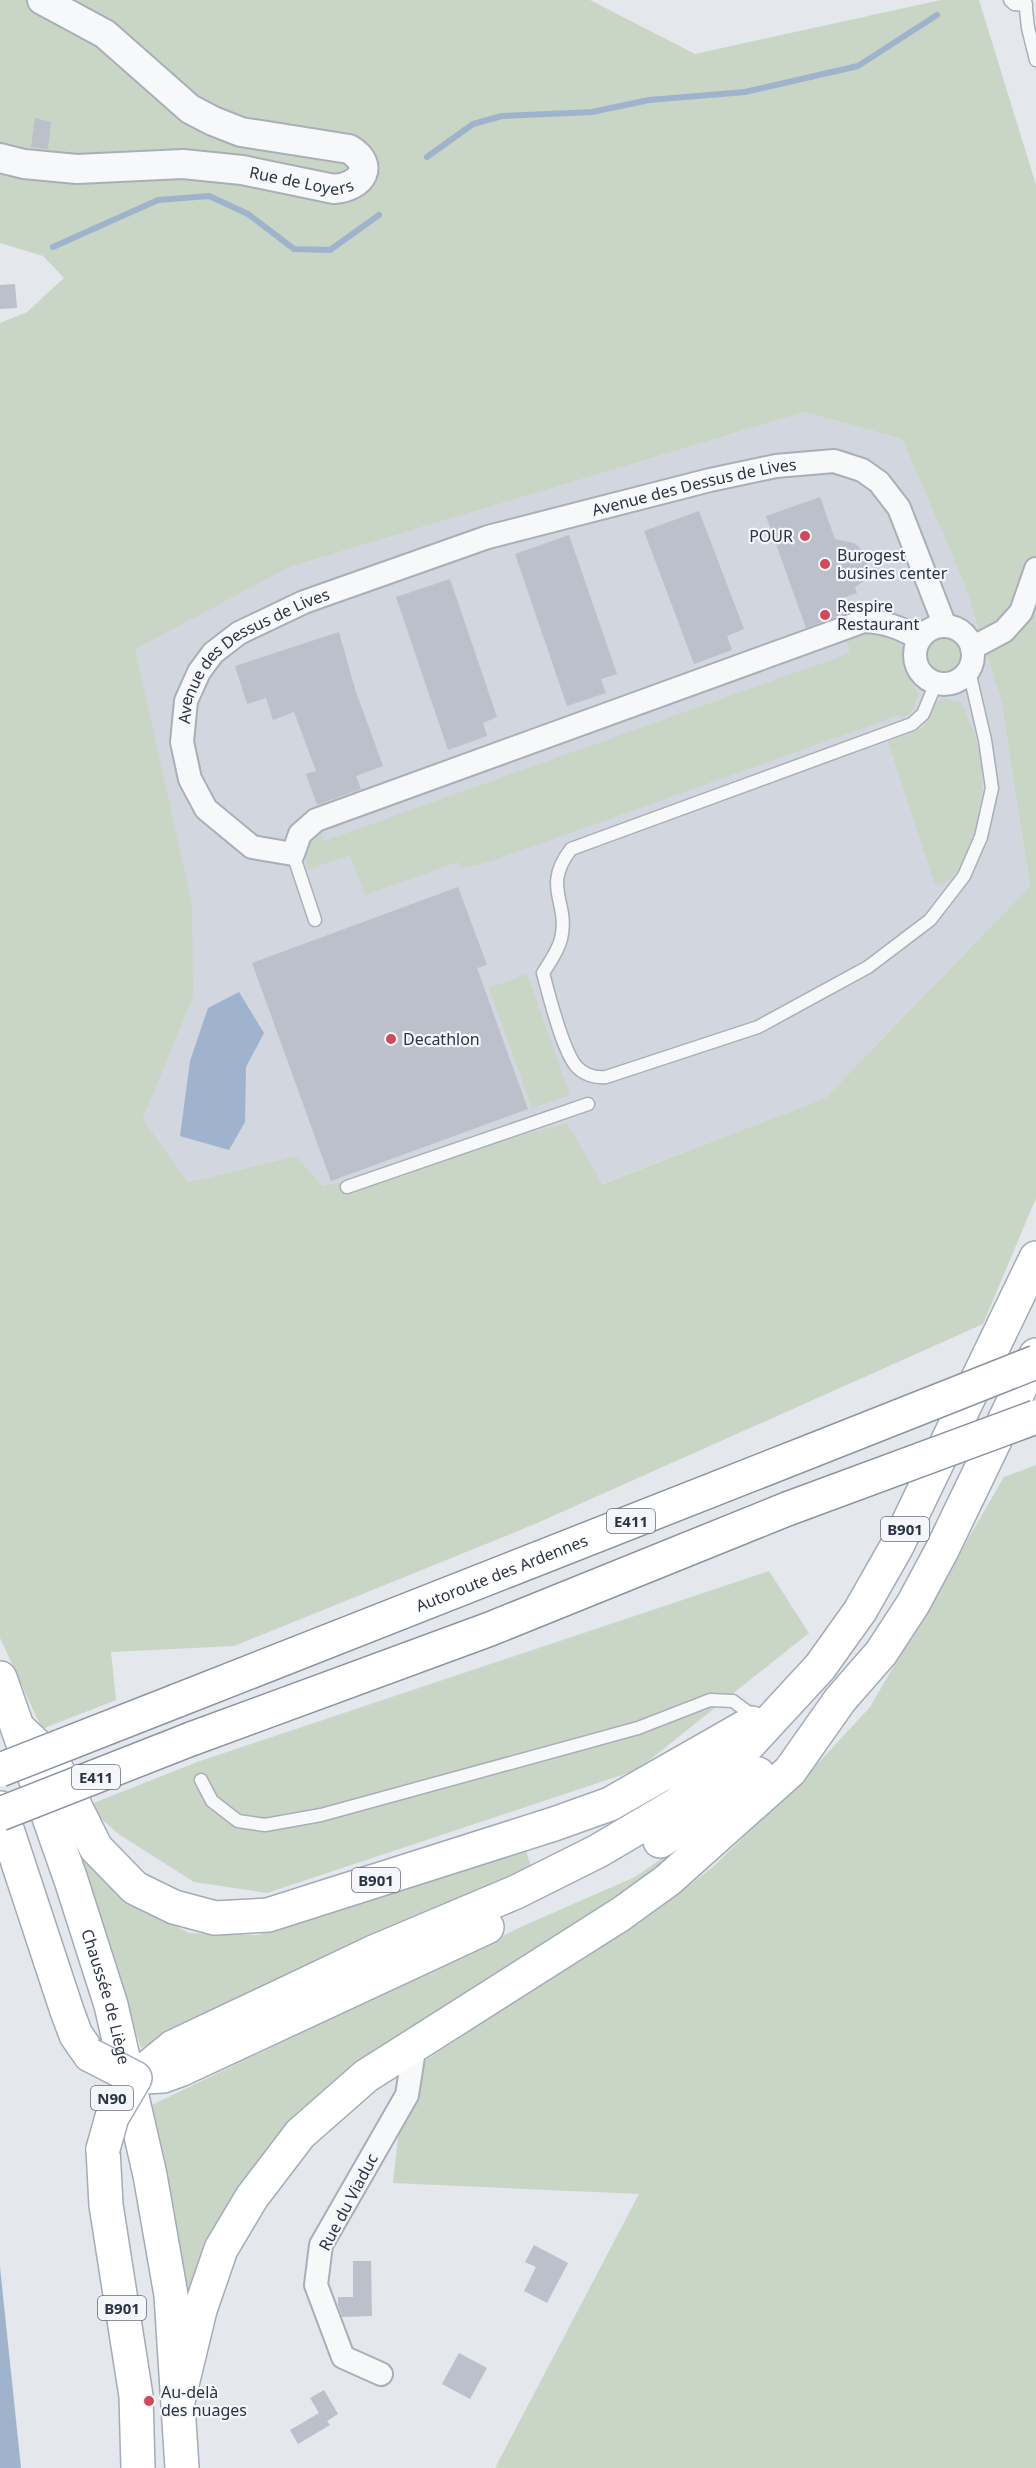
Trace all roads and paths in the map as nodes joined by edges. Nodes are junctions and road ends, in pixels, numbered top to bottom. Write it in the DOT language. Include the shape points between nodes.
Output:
graph roads {
  1 [pos="42,0"];
  2 [pos="1010,0"];
  3 [pos="1025,3"];
  4 [pos="1036,60"];
  5 [pos="0,158"];
  6 [pos="1036,569"];
  7 [pos="945,626"];
  8 [pos="920,639"];
  9 [pos="972,648"];
  10 [pos="969,671"];
  11 [pos="936,683"];
  12 [pos="293,854"];
  13 [pos="315,920"];
  14 [pos="588,1104"];
  15 [pos="346,1187"];
  16 [pos="1036,1258"];
  17 [pos="1036,1356"];
  18 [pos="1036,1362"];
  19 [pos="1036,1417"];
  20 [pos="1036,1438"];
  21 [pos="790,1520"];
  22 [pos="0,1678"];
  23 [pos="790,1700"];
  24 [pos="840,1700"];
  25 [pos="758,1720"];
  26 [pos="9,1735"];
  27 [pos="0,1770"];
  28 [pos="201,1780"];
  29 [pos="0,1808"];
  30 [pos="0,1814"];
  31 [pos="414,2044"];
  32 [pos="178,2058"];
  33 [pos="135,2078"];
  34 [pos="381,2373"];
  35 [pos="178,2401"];
  36 [pos="138,2468"];
  37 [pos="166,2468"];
  38 [pos="182,2468"];
  1 -- 5 [label="street, Rue de Loyers" via="105,34 190,109 241,132 349,149 361,161 362,177 348,188 334,189 242,170 183,164 76,169"];
  2 -- 3 [label="lane" via="1014,4"];
  3 -- 4 [label="lane"];
  6 -- 9 [label="street" via="1021,612 1004,631"];
  7 -- 8 [label="street"];
  7 -- 9 [label="street" via="964,634"];
  7 -- 12 [label="street, Avenue des Dessus de Lives" via="899,508 879,482 862,470 834,461 776,466 710,480 488,537 304,602 239,633 213,653 199,672 186,701 182,742 190,779 206,808 252,847"];
  8 -- 11 [label="street" via="916,650 919,669"];
  8 -- 12 [label="street" via="892,625 864,621 316,820 300,834"];
  9 -- 10 [label="street"];
  10 -- 11 [label="street" via="953,683"];
  10 -- 11 [label="lane" via="992,788 981,837 964,876 930,920 868,967 758,1027 606,1077 596,1078 576,1066 543,973 561,939 556,882 558,866 571,849 912,724 923,714"];
  12 -- 13 [label="lane"];
  14 -- 15 [label="lane"];
  16 -- 23 [label="main road, B901" via="897,1546 860,1611"];
  17 -- 24 [label="main road, B901" via="913,1604 881,1653"];
  18 -- 27 [label="main road, Autoroute des Ardennes / E411, bridge"];
  19 -- 21 [label="main road, E411, bridge"];
  20 -- 21 [label="main road, B901"];
  21 -- 30 [label="main road, E411, bridge" via="191,1739"];
  22 -- 26 [label="main road, Chaussée de Liège / N90"];
  23 -- 25 [label="main road, B901"];
  23 -- 32 [label="main road, B901" via="737,1757 693,1792 598,1851 516,1892 376,1951"];
  24 -- 31 [label="main road, B901" via="790,1771 668,1880 621,1914"];
  24 -- 32 [label="main road, B901" via="735,1793 662,1840 490,1926"];
  25 -- 26 [label="main road, B901" via="610,1804 268,1915 215,1918 174,1907 135,1888 96,1848 52,1760"];
  25 -- 28 [label="lane" via="733,1701 710,1700 627,1731 321,1815 265,1825 238,1821 212,1801"];
  26 -- 35 [label="main road, Chaussée de Liège / N90" via="71,1880 111,2005 171,2295"];
  26 -- 37 [label="main road, Chaussée de Liège / N90" via="91,2011 129,2168 152,2296"];
  29 -- 33 [label="main road, bridge" via="76,2035 90,2055"];
  31 -- 34 [label="street, Rue du Viaduc" via="407,2095 321,2245 318,2262 316,2285 344,2357"];
  31 -- 35 [label="main road, B901" via="366,2076 300,2134 252,2197 221,2249 200,2310"];
  32 -- 33 [label="main road, B901"];
  33 -- 36 [label="main road, B901, bridge" via="112,2116 103,2149 106,2205 136,2396"];
  35 -- 38 [label="main road, Chaussée de Liège / N90"];
}
